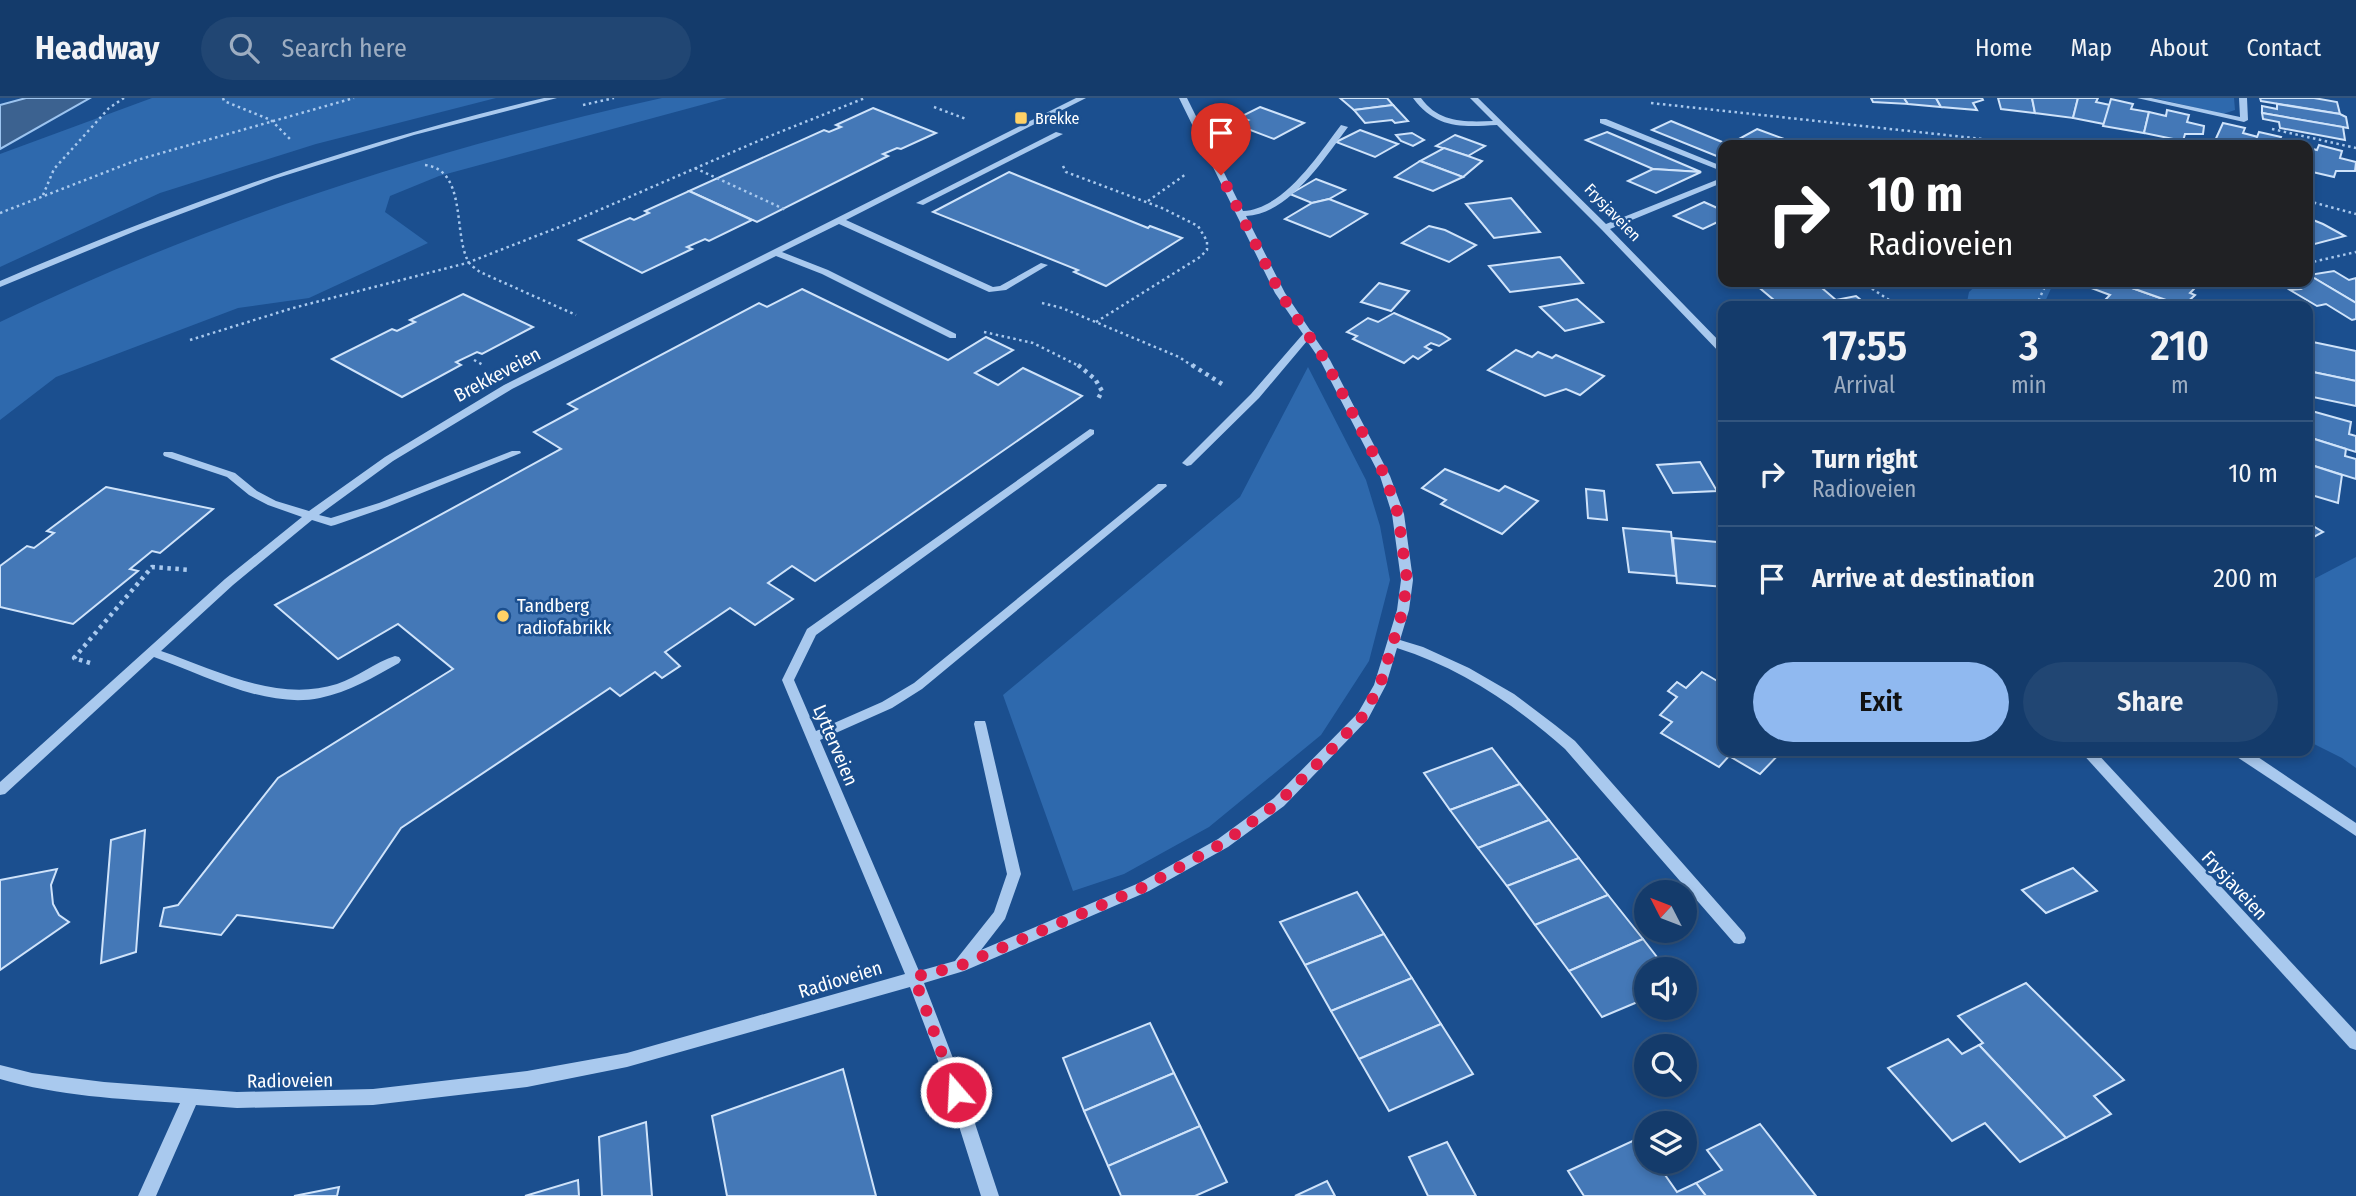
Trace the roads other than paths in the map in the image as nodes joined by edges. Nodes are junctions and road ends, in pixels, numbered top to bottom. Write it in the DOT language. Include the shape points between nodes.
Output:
graph roads {
  1 [pos="553,98"];
  2 [pos="1082,98"];
  3 [pos="1183,98"];
  4 [pos="1417,98"];
  5 [pos="1474,98"];
  6 [pos="2141,98"];
  7 [pos="2243,98"];
  8 [pos="1603,121"];
  9 [pos="1500,122"];
  10 [pos="1029,125"];
  11 [pos="1344,127"];
  12 [pos="1718,168"];
  13 [pos="1718,181"];
  14 [pos="920,203"];
  15 [pos="1240,214"];
  16 [pos="838,220"];
  17 [pos="1605,228"];
  18 [pos="774,252"];
  19 [pos="1044,265"];
  20 [pos="0,284"];
  21 [pos="1309,333"];
  22 [pos="953,336"];
  23 [pos="1718,346"];
  24 [pos="1090,432"];
  25 [pos="516,453"];
  26 [pos="168,454"];
  27 [pos="1187,463"];
  28 [pos="1162,486"];
  29 [pos="310,516"];
  30 [pos="1394,643"];
  31 [pos="152,652"];
  32 [pos="395,660"];
  33 [pos="980,724"];
  34 [pos="812,738"];
  35 [pos="2092,756"];
  36 [pos="2246,756"];
  37 [pos="0,790"];
  38 [pos="2356,830"];
  39 [pos="1739,938"];
  40 [pos="959,966"];
  41 [pos="914,977"];
  42 [pos="2356,1043"];
  43 [pos="0,1072"];
  44 [pos="191,1097"];
  45 [pos="148,1196"];
  46 [pos="990,1196"];
  1 -- 20 [label="street" via="245,186"];
  2 -- 10 [label="street, Brekkeveien"];
  3 -- 15 [label="street, Radioveien"];
  4 -- 9 [label="street" via="1441,121"];
  5 -- 9 [label="street, Frysjaveien"];
  6 -- 7 [label="street" via="2244,120"];
  8 -- 12 [label="street"];
  9 -- 17 [label="street, Frysjaveien"];
  10 -- 14 [label="lane" via="1059,134"];
  10 -- 16 [label="street, Brekkeveien"];
  11 -- 15 [label="street" via="1311,169 1264,211"];
  13 -- 17 [label="lane"];
  15 -- 21 [label="street, Radioveien" via="1280,293"];
  16 -- 18 [label="street, Brekkeveien"];
  16 -- 19 [label="street" via="992,290"];
  17 -- 23 [label="street, Frysjaveien"];
  18 -- 22 [label="lane" via="825,272"];
  18 -- 29 [label="street, Brekkeveien" via="458,415"];
  21 -- 27 [label="street" via="1255,396"];
  21 -- 30 [label="street, Radioveien" via="1385,476 1398,514 1407,580"];
  24 -- 34 [label="street, Lytterveien" via="811,632 788,680"];
  25 -- 29 [label="street" via="342,519 331,522"];
  26 -- 29 [label="street" via="231,475 272,503"];
  28 -- 34 [label="street" via="918,686"];
  29 -- 31 [label="street, Brekkeveien"];
  30 -- 39 [label="street" via="1455,666 1546,723"];
  30 -- 40 [label="street, Radioveien" via="1380,685 1363,716 1279,802 1223,843 1144,887"];
  31 -- 32 [label="street" via="264,691 303,696 341,688"];
  31 -- 37 [label="street, Brekkeveien"];
  33 -- 40 [label="lane" via="1014,874 1000,915"];
  34 -- 41 [label="street, Lytterveien"];
  35 -- 42 [label="street, Frysjaveien"];
  36 -- 38 [label="street"];
  40 -- 41 [label="street, Radioveien"];
  41 -- 44 [label="street, Radioveien" via="627,1060 527,1079 373,1097"];
  41 -- 46 [label="street, Lytterveien"];
  43 -- 44 [label="street, Radioveien" via="103,1090"];
  44 -- 45 [label="lane"];
}
